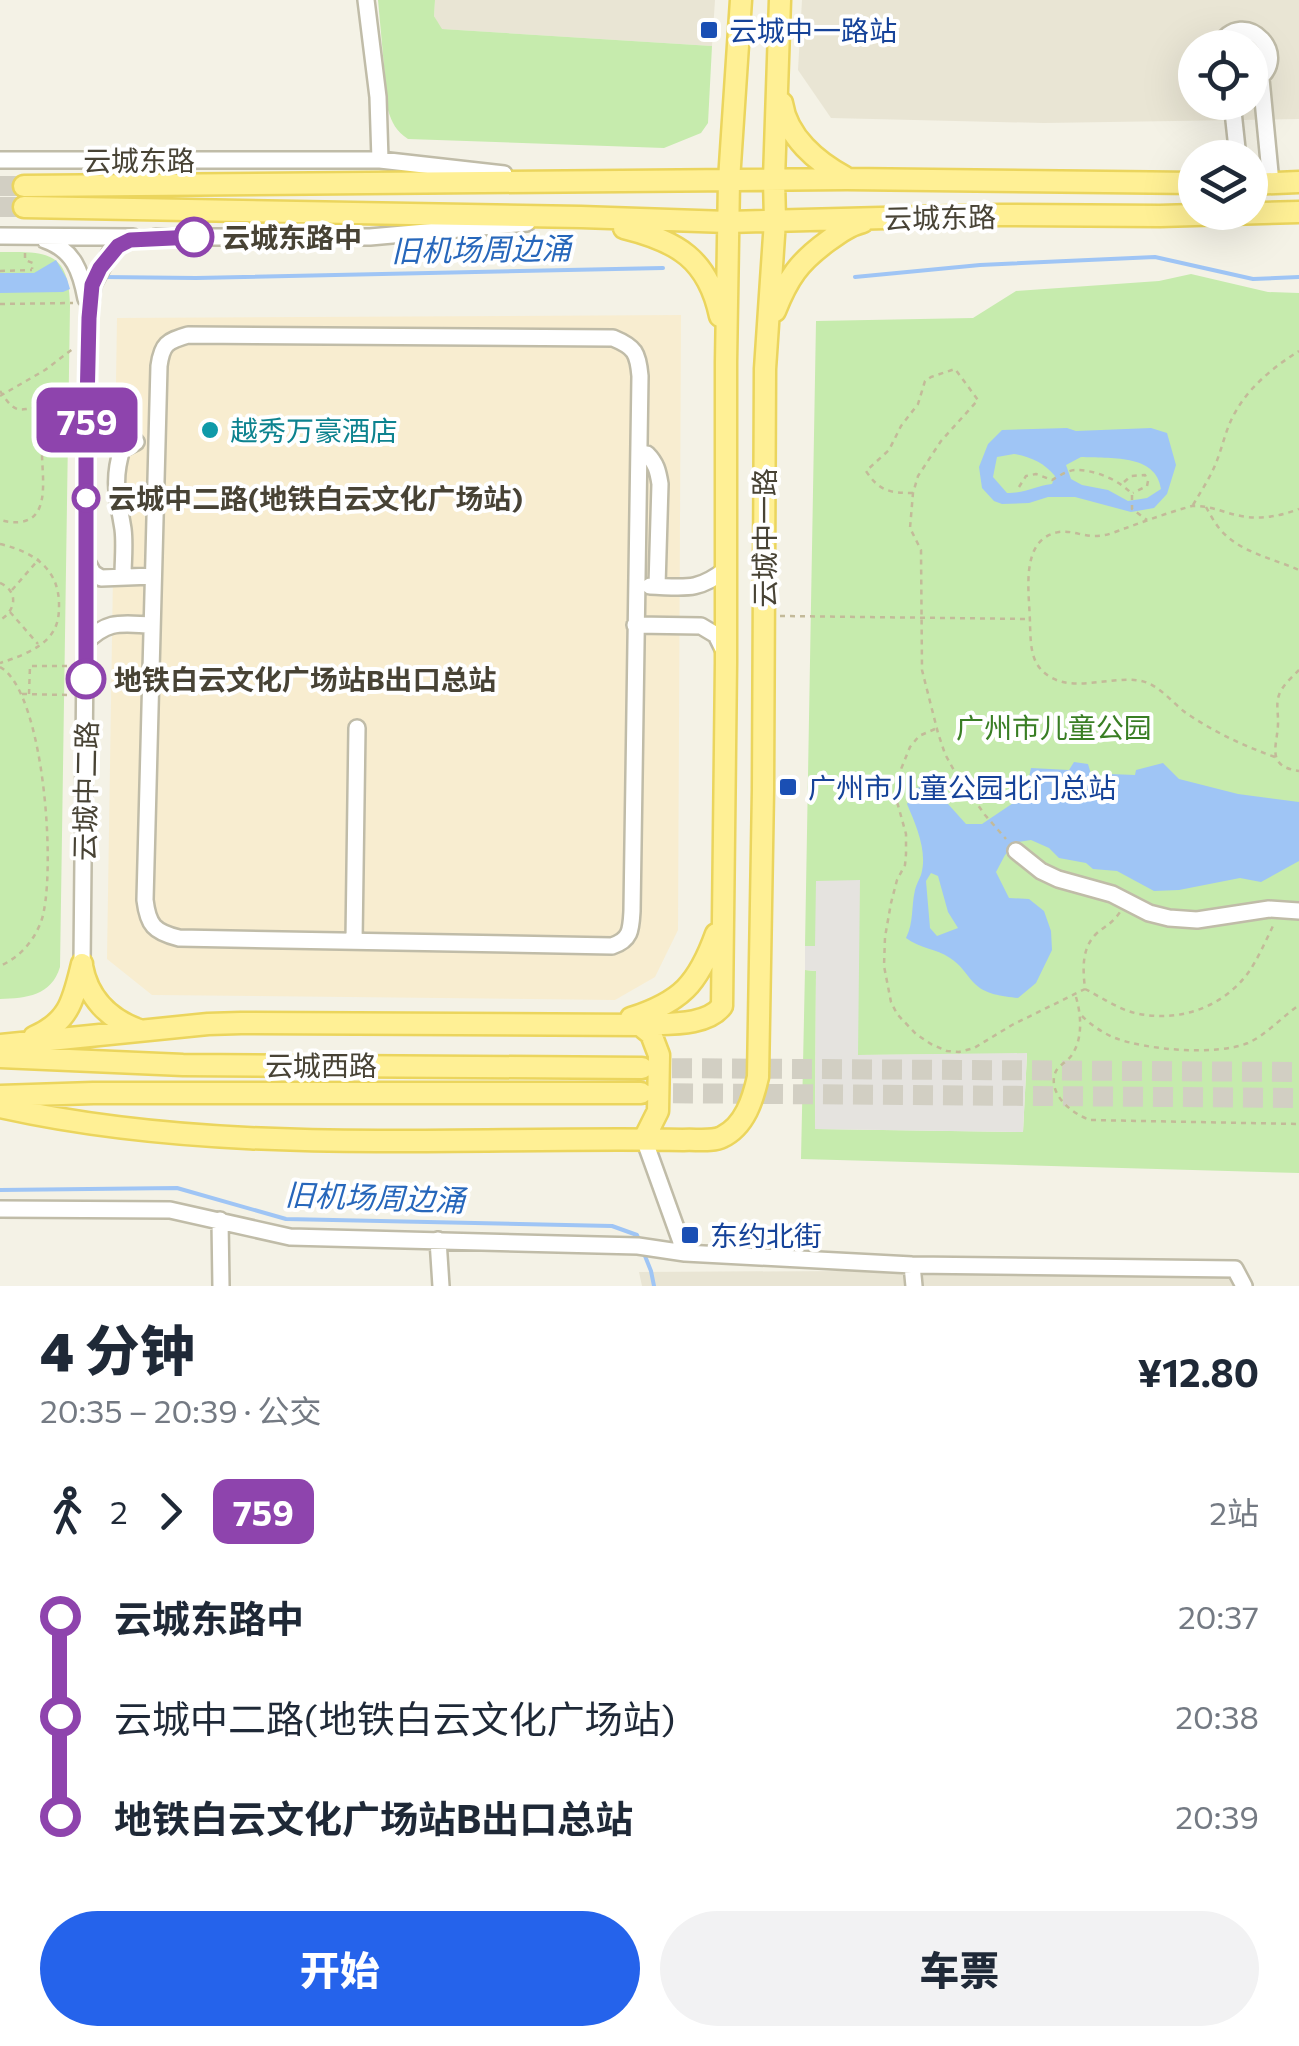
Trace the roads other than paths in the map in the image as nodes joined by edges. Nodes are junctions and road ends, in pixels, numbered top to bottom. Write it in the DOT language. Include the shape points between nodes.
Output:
graph roads {
  1 [pos="366,0"];
  2 [pos="741,0"];
  3 [pos="780,0"];
  4 [pos="1268,41"];
  5 [pos="1268,71"];
  6 [pos="778,72"];
  7 [pos="0,160"];
  8 [pos="380,160"];
  9 [pos="847,178"];
  10 [pos="729,180"];
  11 [pos="774,180"];
  12 [pos="578,181"];
  13 [pos="1299,182"];
  14 [pos="1178,183"];
  15 [pos="1268,183"];
  16 [pos="1299,212"];
  17 [pos="581,217"];
  18 [pos="877,218"];
  19 [pos="775,221"];
  20 [pos="728,222"];
  21 [pos="0,236"];
  22 [pos="162,237"];
  23 [pos="28,242"];
  24 [pos="89,318"];
  25 [pos="768,327"];
  26 [pos="726,363"];
  27 [pos="765,368"];
  28 [pos="136,442"];
  29 [pos="648,454"];
  30 [pos="86,560"];
  31 [pos="726,570"];
  32 [pos="153,576"];
  33 [pos="123,577"];
  34 [pos="636,586"];
  35 [pos="657,586"];
  36 [pos="152,624"];
  37 [pos="636,626"];
  38 [pos="86,642"];
  39 [pos="726,654"];
  40 [pos="357,728"];
  41 [pos="1016,851"];
  42 [pos="1299,911"];
  43 [pos="723,914"];
  44 [pos="354,941"];
  45 [pos="82,964"];
  46 [pos="721,976"];
  47 [pos="760,978"];
  48 [pos="640,1024"];
  49 [pos="611,1025"];
  50 [pos="143,1031"];
  51 [pos="22,1042"];
  52 [pos="0,1045"];
  53 [pos="0,1057"];
  54 [pos="642,1068"];
  55 [pos="640,1093"];
  56 [pos="0,1096"];
  57 [pos="0,1107"];
  58 [pos="644,1139"];
  59 [pos="0,1209"];
  60 [pos="220,1220"];
  61 [pos="438,1240"];
  62 [pos="685,1253"];
  63 [pos="912,1265"];
  64 [pos="221,1286"];
  65 [pos="441,1286"];
  66 [pos="914,1286"];
  67 [pos="1244,1286"];
  1 -- 8 [label="street"];
  2 -- 10 [label="main road, 云城中一路"];
  3 -- 6 [label="main road, 云城中一路"];
  4 -- 5 [label="street"];
  6 -- 9 [label="main road" via="783,111 796,137"];
  6 -- 11 [label="main road, 云城中一路"];
  7 -- 8 [label="street, 云城东路"];
  8 -- 12 [label="street, 云城东路"];
  9 -- 11 [label="main road, 云城东路"];
  9 -- 14 [label="main road, 云城东路"];
  10 -- 11 [label="main road, 云城东路"];
  10 -- 12 [label="main road, 云城东路"];
  10 -- 20 [label="main road, 云城中一路"];
  11 -- 19 [label="main road, 云城中一路"];
  12 -- 17 [label="main road, 云城东路" via="24,196"];
  13 -- 15 [label="main road"];
  16 -- 18 [label="main road, 云城东路"];
  17 -- 20 [label="main road, 云城东路"];
  17 -- 22 [label="street, 云城东路" via="370,237"];
  17 -- 26 [label="main road" via="663,239 695,260 714,294"];
  18 -- 19 [label="main road, 云城东路"];
  18 -- 25 [label="main road" via="838,233 798,265"];
  19 -- 20 [label="main road, 云城东路"];
  19 -- 25 [label="main road, 云城中一路"];
  20 -- 26 [label="main road, 云城中一路"];
  21 -- 23 [label="street, 云城东路"];
  22 -- 23 [label="street, 云城东路"];
  22 -- 24 [label="street" via="130,240 110,252 92,285"];
  23 -- 24 [label="street" via="66,250 80,272"];
  24 -- 30 [label="street, 云城中二路"];
  25 -- 27 [label="main road, 云城中一路"];
  26 -- 27 [label="main road" via="746,357"];
  26 -- 31 [label="main road, 云城中一路"];
  27 -- 47 [label="main road, 云城中一路"];
  28 -- 33 [label="street" via="122,449 118,463"];
  29 -- 35 [label="street" via="660,484"];
  30 -- 33 [label="street" via="101,578"];
  30 -- 38 [label="street, 云城中二路"];
  31 -- 35 [label="street" via="694,587"];
  31 -- 39 [label="main road, 云城中一路"];
  32 -- 33 [label="street"];
  32 -- 34 [label="street" via="159,366 170,340 188,334 613,338 638,356 640,376"];
  32 -- 36 [label="street"];
  34 -- 35 [label="street"];
  34 -- 37 [label="street"];
  36 -- 38 [label="street" via="109,625"];
  36 -- 44 [label="street" via="146,917 179,938"];
  37 -- 39 [label="street" via="701,626 716,635"];
  37 -- 44 [label="street" via="632,911 623,942"];
  38 -- 45 [label="street, 云城中二路"];
  39 -- 43 [label="main road, 云城中一路"];
  40 -- 44 [label="street"];
  41 -- 42 [label="street" via="1058,879 1169,918"];
  43 -- 46 [label="main road, 云城中一路"];
  43 -- 49 [label="main road" via="706,962 682,993"];
  45 -- 50 [label="main road" via="89,990 106,1012"];
  45 -- 51 [label="main road" via="64,1017"];
  46 -- 47 [label="main road"];
  46 -- 48 [label="main road, 云城中一路" via="716,1014"];
  47 -- 58 [label="main road, 云城中一路" via="752,1104 721,1138"];
  48 -- 49 [label="main road"];
  48 -- 58 [label="main road" via="658,1055 658,1112"];
  49 -- 50 [label="main road" via="295,1022"];
  50 -- 51 [label="main road"];
  51 -- 52 [label="main road"];
  53 -- 54 [label="main road, 云城西路"];
  55 -- 56 [label="main road, 云城西路"];
  57 -- 58 [label="main road" via="133,1130 235,1137"];
  58 -- 62 [label="street"];
  59 -- 60 [label="street" via="170,1210"];
  60 -- 61 [label="street" via="290,1237"];
  60 -- 64 [label="street"];
  61 -- 62 [label="street"];
  61 -- 65 [label="street"];
  62 -- 63 [label="street"];
  63 -- 66 [label="street"];
  63 -- 67 [label="street" via="1235,1269"];
}
